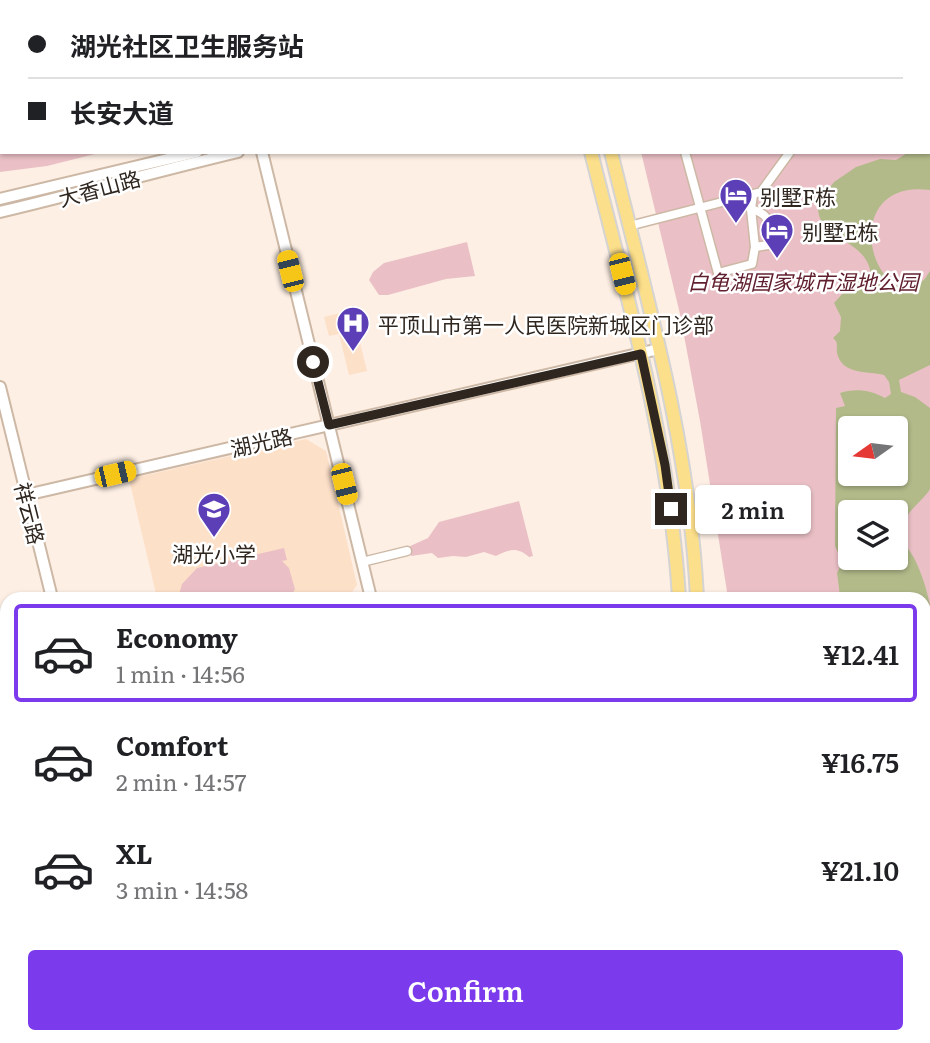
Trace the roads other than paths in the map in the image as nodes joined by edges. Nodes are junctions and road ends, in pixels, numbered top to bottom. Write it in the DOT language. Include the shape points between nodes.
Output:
graph roads {
  1 [pos="189,154"];
  2 [pos="229,154"];
  3 [pos="261,154"];
  4 [pos="591,154"];
  5 [pos="611,154"];
  6 [pos="686,154"];
  7 [pos="789,154"];
  8 [pos="753,195"];
  9 [pos="0,199"];
  10 [pos="699,208"];
  11 [pos="751,209"];
  12 [pos="0,212"];
  13 [pos="629,226"];
  14 [pos="755,247"];
  15 [pos="659,349"];
  16 [pos="641,354"];
  17 [pos="0,387"];
  18 [pos="329,425"];
  19 [pos="26,495"];
  20 [pos="407,551"];
  21 [pos="362,562"];
  22 [pos="50,592"];
  23 [pos="370,592"];
  24 [pos="678,592"];
  25 [pos="697,592"];
  1 -- 9 [label="street, 大香山路"];
  2 -- 12 [label="street, 大香山路"];
  3 -- 18 [label="street"];
  4 -- 16 [label="main road"];
  5 -- 13 [label="main road"];
  6 -- 10 [label="street"];
  7 -- 8 [label="street" via="767,187"];
  8 -- 10 [label="street"];
  8 -- 11 [label="street"];
  10 -- 13 [label="street"];
  10 -- 14 [label="street" via="718,273 752,264"];
  11 -- 14 [label="street"];
  11 -- 14 [label="street" via="766,216 772,239"];
  13 -- 15 [label="main road"];
  15 -- 16 [label="street, 湖光路"];
  15 -- 25 [label="main road" via="688,498"];
  16 -- 18 [label="street, 湖光路"];
  16 -- 24 [label="main road" via="665,465"];
  17 -- 19 [label="street, 祥云路"];
  18 -- 19 [label="street, 湖光路"];
  18 -- 21 [label="street"];
  19 -- 22 [label="street, 祥云路"];
  20 -- 21 [label="street"];
  21 -- 23 [label="street"];
}
